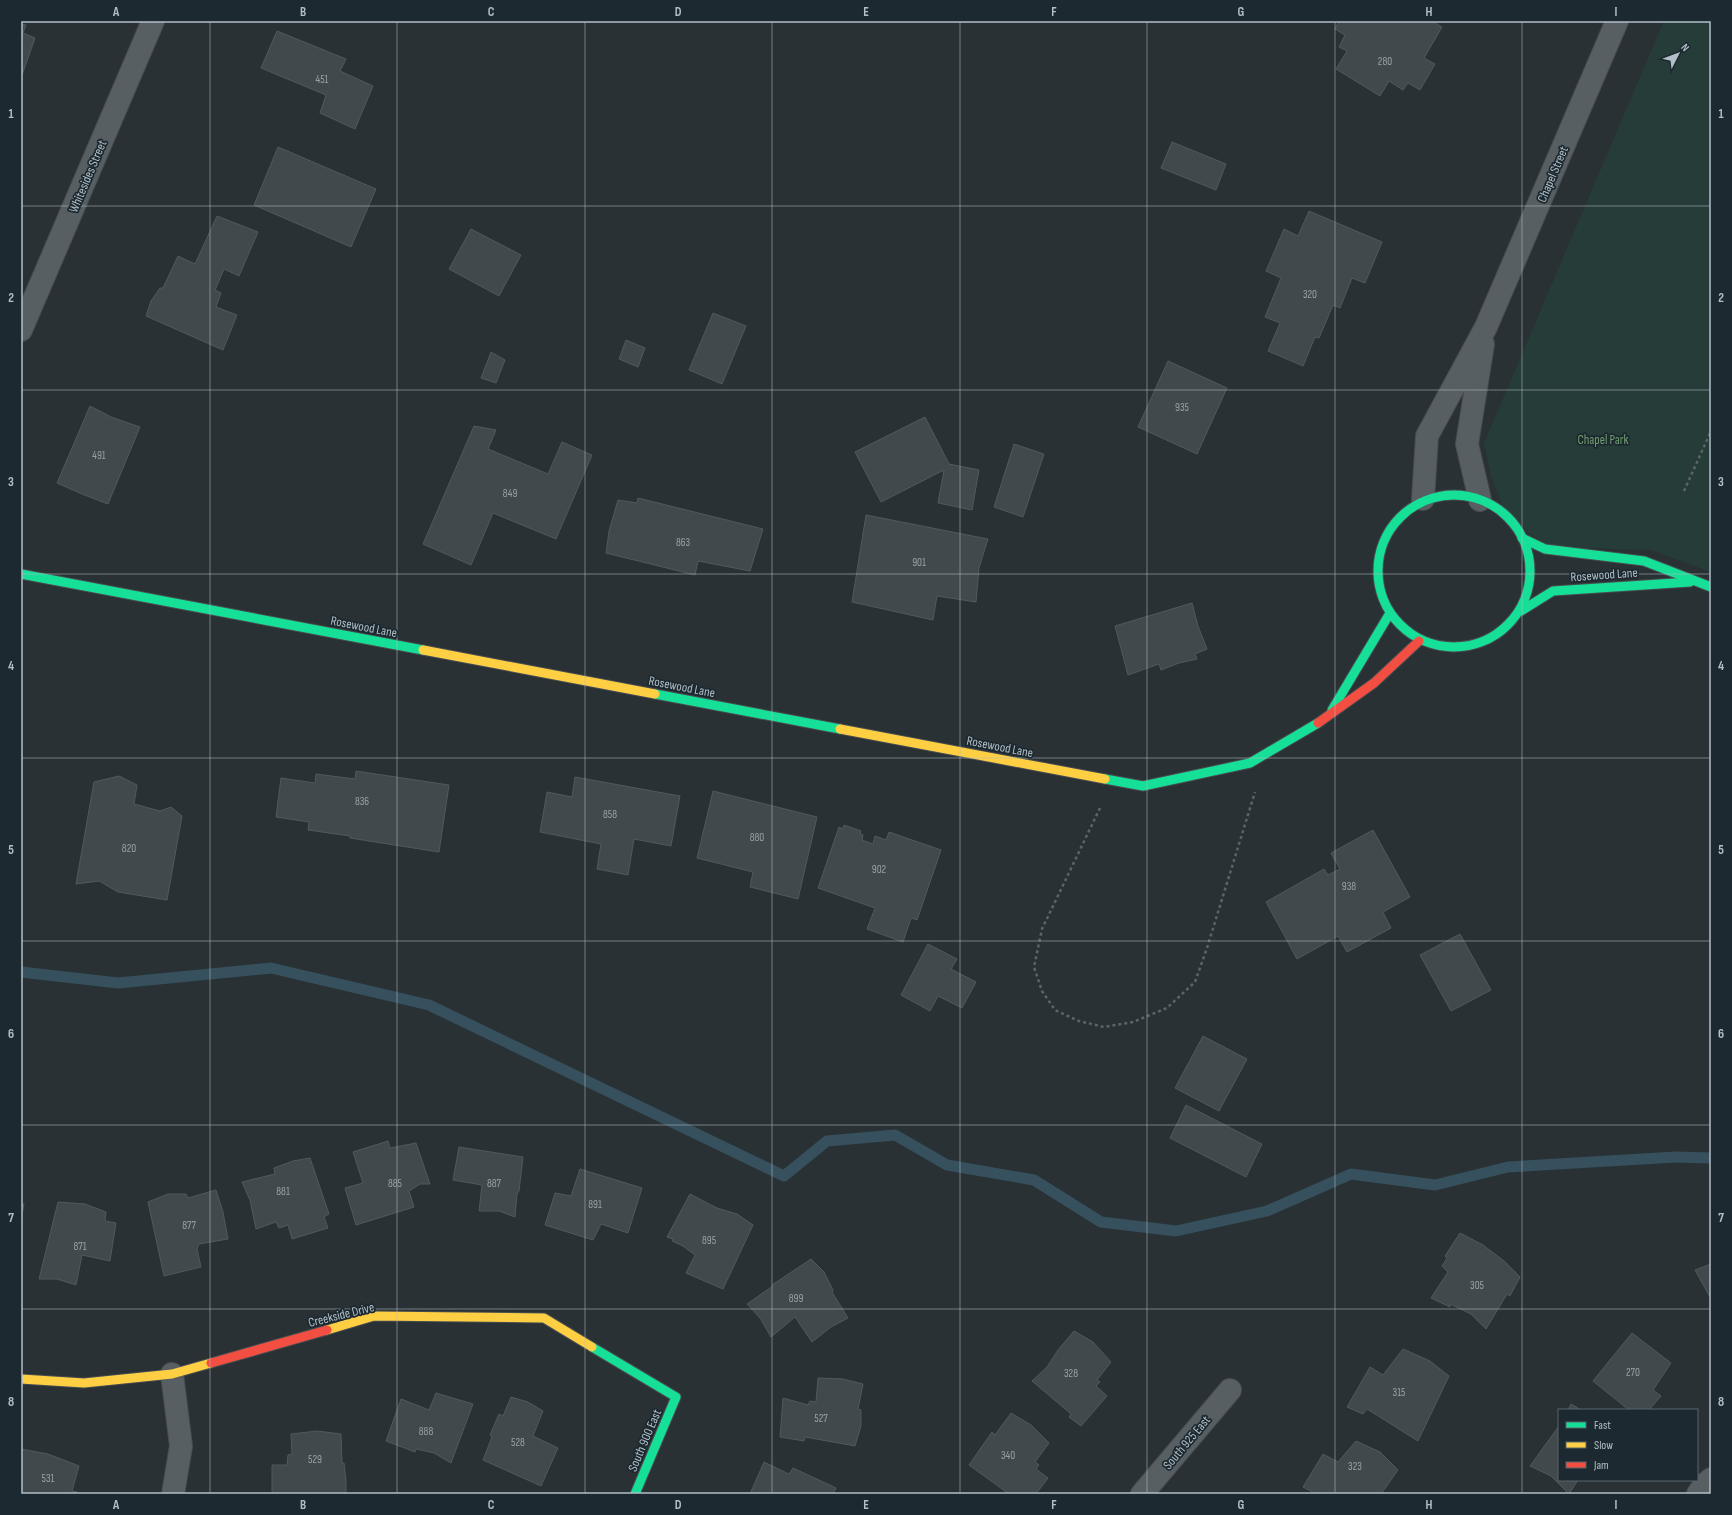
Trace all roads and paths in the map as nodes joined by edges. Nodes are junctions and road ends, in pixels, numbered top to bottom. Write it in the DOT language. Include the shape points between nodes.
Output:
graph roads {
  1 [pos="153,21"];
  2 [pos="1617,21"];
  3 [pos="1486,328"];
  4 [pos="21,330"];
  5 [pos="1711,431"];
  6 [pos="1684,492"];
  7 [pos="1423,500"];
  8 [pos="1480,500"];
  9 [pos="1522,538"];
  10 [pos="21,574"];
  11 [pos="1696,582"];
  12 [pos="1711,588"];
  13 [pos="1520,611"];
  14 [pos="1390,613"];
  15 [pos="1419,641"];
  16 [pos="1327,718"];
  17 [pos="1267,753"];
  18 [pos="1114,780"];
  19 [pos="172,1374"];
  20 [pos="21,1379"];
  21 [pos="1230,1390"];
  22 [pos="676,1397"];
  23 [pos="1711,1479"];
  24 [pos="173,1494"];
  25 [pos="635,1494"];
  26 [pos="1142,1494"];
  27 [pos="1698,1494"];
  1 -- 4 [label="street, Whitesides Street"];
  2 -- 3 [label="street, Chapel Street"];
  3 -- 7 [label="street, Chapel Street" via="1427,436"];
  3 -- 8 [label="street, Chapel Street" via="1467,444"];
  5 -- 6 [label="path"];
  7 -- 8 [label="street" via="1472,496"];
  7 -- 14 [label="street" via="1397,519 1383,541 1377,568 1380,594"];
  8 -- 9 [label="street" via="1498,507 1517,526"];
  9 -- 11 [label="street, Rosewood Lane" via="1545,548 1644,561"];
  9 -- 13 [label="street" via="1528,550 1531,577"];
  10 -- 18 [label="street, Rosewood Lane"];
  11 -- 12 [label="street, Rosewood Lane"];
  11 -- 13 [label="street, Rosewood Lane" via="1553,591"];
  13 -- 15 [label="street" via="1503,631 1479,645 1432,646"];
  14 -- 15 [label="street" via="1392,618"];
  14 -- 16 [label="street, Rosewood Lane"];
  15 -- 16 [label="street, Rosewood Lane" via="1374,683"];
  16 -- 17 [label="street, Rosewood Lane"];
  17 -- 18 [label="street, Rosewood Lane" via="1250,763 1143,786"];
  17 -- 18 [label="path" via="1195,982 1166,1008 1133,1022 1104,1027 1080,1021 1055,1010 1042,991 1034,967 1042,929"];
  19 -- 20 [label="street, Creekside Drive" via="84,1383"];
  19 -- 22 [label="street, Creekside Drive" via="374,1316 544,1318"];
  19 -- 24 [label="street" via="181,1446"];
  21 -- 26 [label="street, South 925 East"];
  22 -- 25 [label="street, South 900 East"];
  23 -- 27 [label="street" via="1704,1484"];
}
